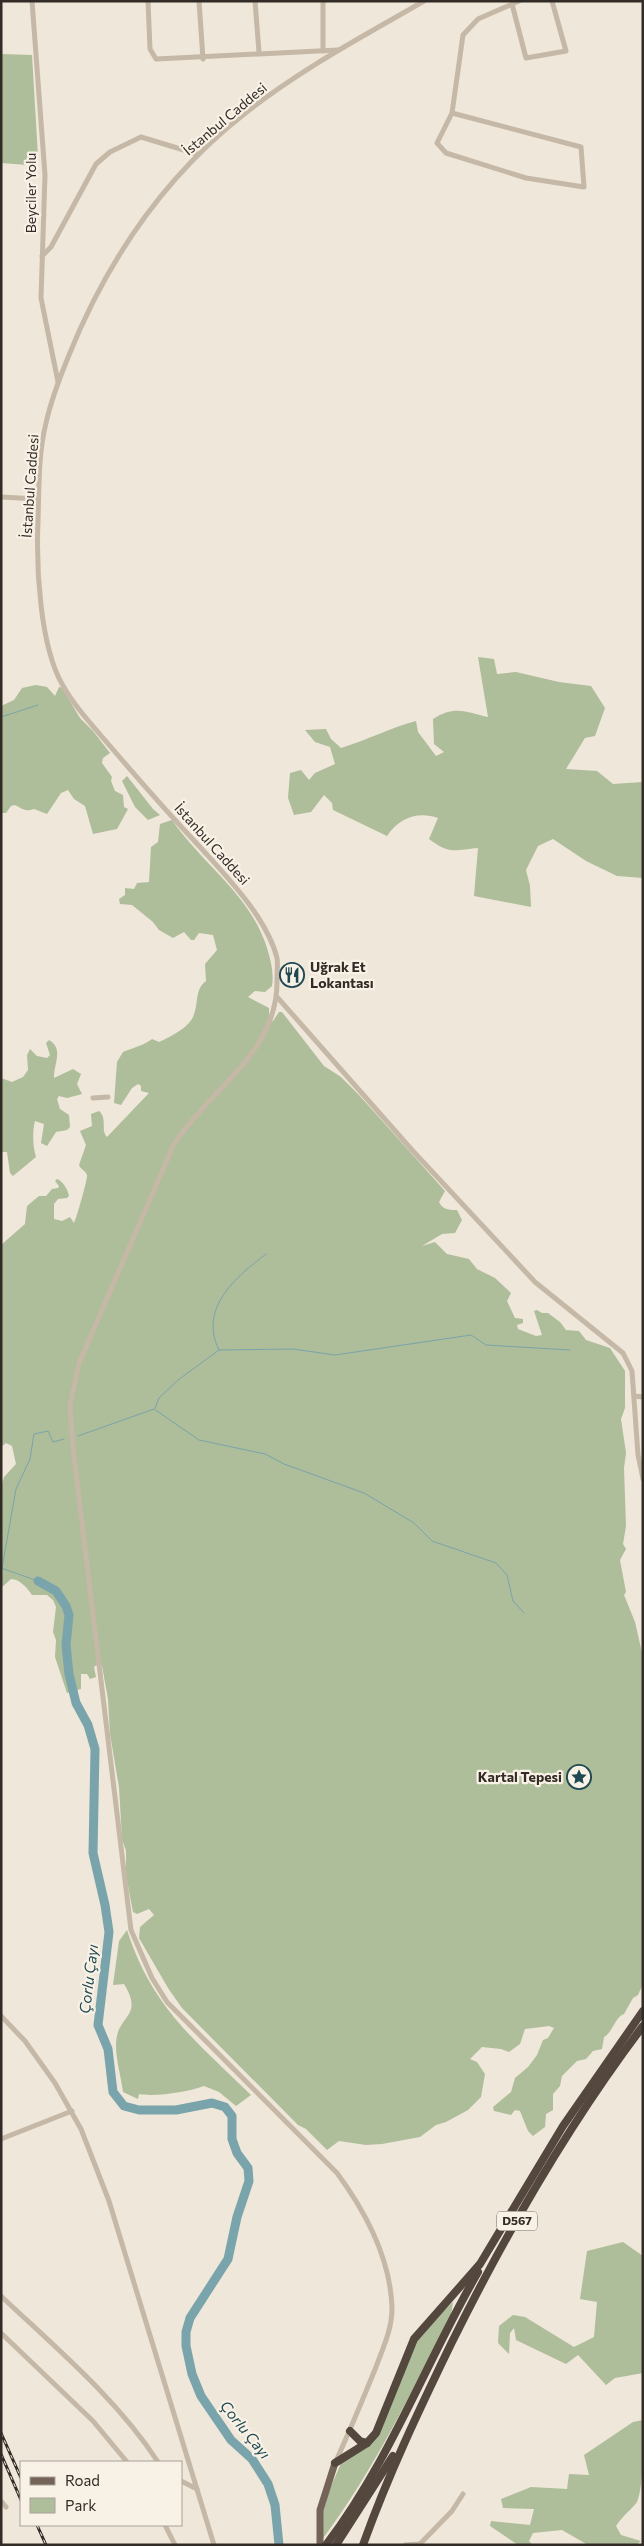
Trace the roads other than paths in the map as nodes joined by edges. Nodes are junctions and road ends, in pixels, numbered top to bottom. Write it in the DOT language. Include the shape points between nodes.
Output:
graph roads {
  1 [pos="32,1"];
  2 [pos="148,1"];
  3 [pos="199,1"];
  4 [pos="255,1"];
  5 [pos="323,1"];
  6 [pos="424,1"];
  7 [pos="519,1"];
  8 [pos="552,1"];
  9 [pos="512,4"];
  10 [pos="340,50"];
  11 [pos="323,51"];
  12 [pos="259,52"];
  13 [pos="203,58"];
  14 [pos="452,112"];
  15 [pos="197,154"];
  16 [pos="42,256"];
  17 [pos="58,383"];
  18 [pos="1,497"];
  19 [pos="38,499"];
  20 [pos="278,998"];
  21 [pos="108,1096"];
  22 [pos="92,1098"];
  23 [pos="634,1396"];
  24 [pos="643,1397"];
  25 [pos="643,1479"];
  26 [pos="643,2010"];
  27 [pos="1,2016"];
  28 [pos="643,2026"];
  29 [pos="72,2111"];
  30 [pos="1,2139"];
  31 [pos="519,2200"];
  32 [pos="1,2296"];
  33 [pos="1,2332"];
  34 [pos="410,2427"];
  35 [pos="350,2431"];
  36 [pos="367,2443"];
  37 [pos="125,2461"];
  38 [pos="157,2461"];
  39 [pos="335,2462"];
  40 [pos="182,2481"];
  41 [pos="197,2488"];
  42 [pos="463,2494"];
  43 [pos="1,2501"];
  44 [pos="6,2507"];
  45 [pos="346,2523"];
  46 [pos="166,2526"];
  47 [pos="419,2544"];
  48 [pos="176,2545"];
  49 [pos="214,2545"];
  50 [pos="320,2545"];
  51 [pos="326,2545"];
  52 [pos="336,2545"];
  53 [pos="363,2545"];
  54 [pos="405,2545"];
  1 -- 16 [label="street, Beyciler Yolu" via="45,175"];
  2 -- 13 [label="street" via="150,49 156,59"];
  3 -- 13 [label="street"];
  4 -- 12 [label="street"];
  5 -- 11 [label="street"];
  6 -- 10 [label="street, İstanbul Caddesi"];
  7 -- 9 [label="street"];
  8 -- 9 [label="street" via="566,51 526,58"];
  9 -- 14 [label="street" via="478,19 463,35"];
  10 -- 11 [label="street"];
  10 -- 15 [label="street, İstanbul Caddesi" via="294,77"];
  11 -- 12 [label="street"];
  12 -- 13 [label="street"];
  14 -- 14 [label="street" via="437,143 446,153 526,178 584,187 581,147"];
  15 -- 16 [label="street" via="141,137 110,152 96,164 51,248"];
  15 -- 17 [label="street, İstanbul Caddesi" via="144,216 117,258 84,319"];
  16 -- 17 [label="street, Beyciler Yolu" via="41,298"];
  17 -- 19 [label="street, İstanbul Caddesi" via="46,424"];
  18 -- 19 [label="street"];
  19 -- 20 [label="street, İstanbul Caddesi" via="37,541 42,610 52,663 60,682 152,795 240,891 264,929 277,959"];
  20 -- 23 [label="street" via="412,1150 535,1282 623,1353 632,1371"];
  20 -- 35 [label="street, İstanbul Caddesi" via="268,1030 243,1066 185,1127 167,1157 79,1363 70,1406 130,1924 152,1978 167,2002 330,2164 367,2219 387,2276 392,2309 389,2334"];
  21 -- 22 [label="street"];
  23 -- 24 [label="street"];
  23 -- 25 [label="street"];
  26 -- 31 [label="highway, D567" via="564,2126"];
  27 -- 29 [label="street" via="25,2041"];
  28 -- 34 [label="highway, D567" via="547,2168 483,2279"];
  29 -- 30 [label="street"];
  29 -- 41 [label="street" via="108,2201"];
  31 -- 36 [label="highway" via="480,2264 414,2339 385,2416"];
  31 -- 45 [label="highway, D567" via="464,2296"];
  32 -- 38 [label="street" via="85,2373 135,2429"];
  33 -- 37 [label="street" via="93,2421"];
  34 -- 45 [label="highway, D567"];
  34 -- 53 [label="highway"];
  35 -- 36 [label="highway"];
  35 -- 39 [label="street, İstanbul Caddesi"];
  36 -- 39 [label="highway"];
  39 -- 50 [label="main road" via="320,2510"];
  40 -- 41 [label="street"];
  41 -- 49 [label="street"];
  42 -- 47 [label="street" via="452,2511"];
  43 -- 44 [label="street"];
  45 -- 51 [label="highway, D567"];
  45 -- 52 [label="highway, D567"];
  46 -- 48 [label="street"];
  47 -- 54 [label="street"];
}
